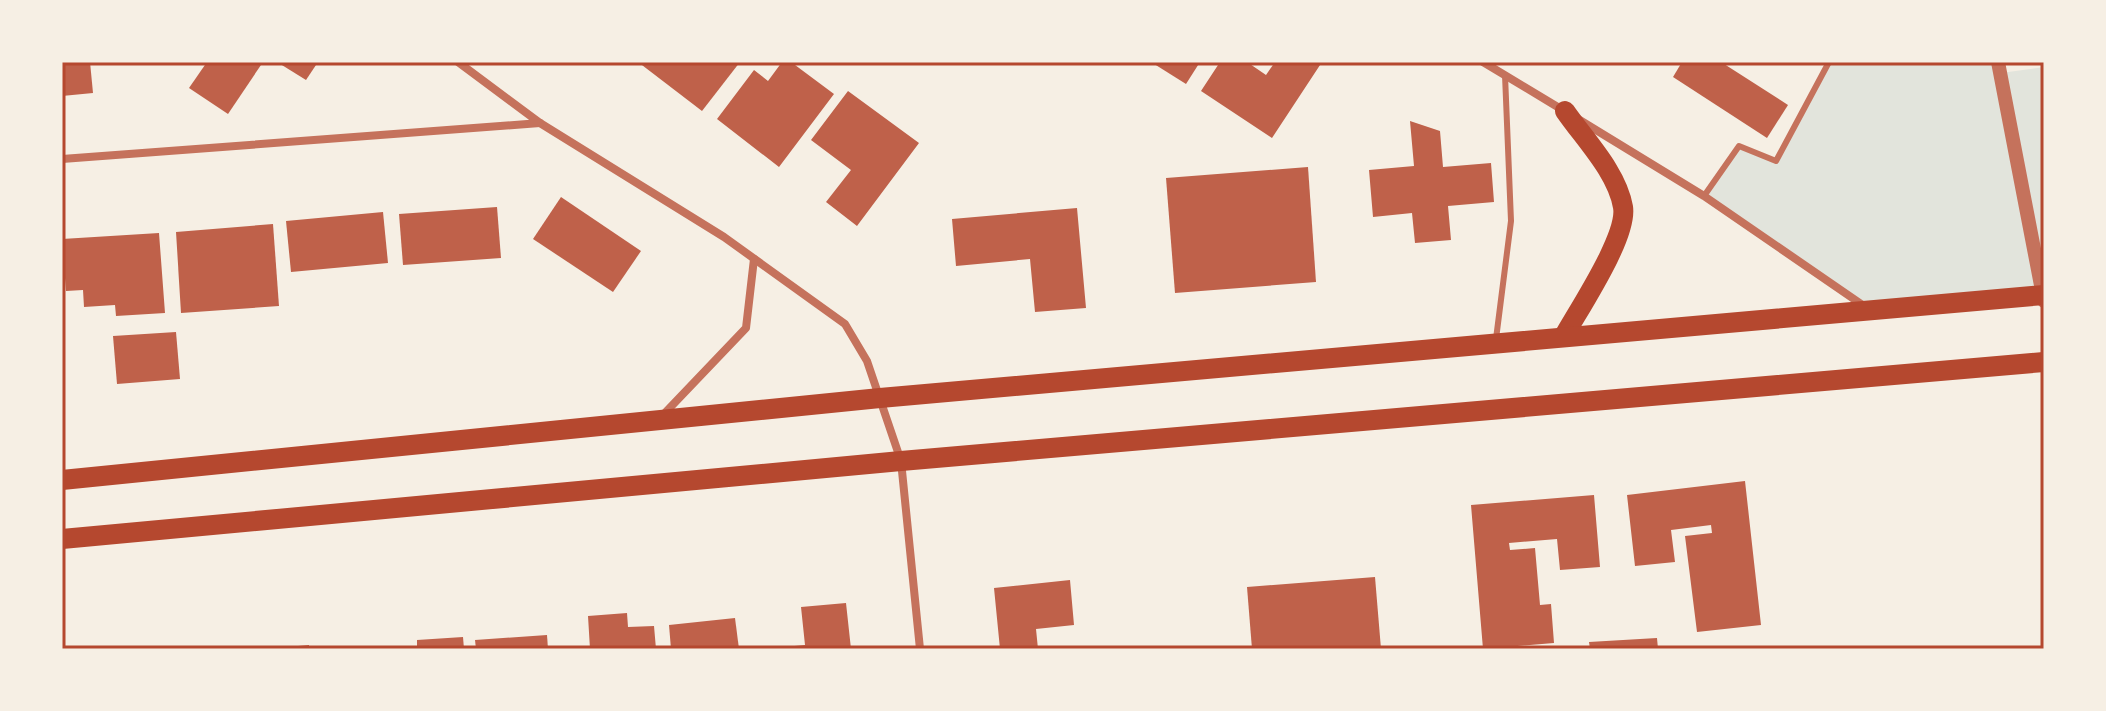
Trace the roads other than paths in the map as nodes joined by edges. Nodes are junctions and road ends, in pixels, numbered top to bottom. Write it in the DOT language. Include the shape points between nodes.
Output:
graph roads {
  1 [pos="458,62"];
  2 [pos="1483,62"];
  3 [pos="1829,62"];
  4 [pos="1998,62"];
  5 [pos="1505,75"];
  6 [pos="1565,111"];
  7 [pos="540,123"];
  8 [pos="62,159"];
  9 [pos="1704,196"];
  10 [pos="754,259"];
  11 [pos="2044,298"];
  12 [pos="1868,309"];
  13 [pos="1564,336"];
  14 [pos="1496,343"];
  15 [pos="2044,362"];
  16 [pos="880,398"];
  17 [pos="658,421"];
  18 [pos="901,461"];
  19 [pos="62,480"];
  20 [pos="62,539"];
  21 [pos="920,649"];
  1 -- 7 [label="street"];
  2 -- 5 [label="street"];
  3 -- 9 [label="lane" via="1776,161 1739,146"];
  4 -- 11 [label="street"];
  5 -- 6 [label="street"];
  5 -- 14 [label="lane" via="1511,221"];
  6 -- 9 [label="street"];
  6 -- 13 [label="main road" via="1612,178 1624,209 1615,246"];
  7 -- 8 [label="street"];
  7 -- 10 [label="street"];
  9 -- 12 [label="street"];
  10 -- 16 [label="street" via="845,324 867,361"];
  10 -- 17 [label="street" via="746,328"];
  11 -- 12 [label="main road"];
  12 -- 13 [label="main road"];
  13 -- 14 [label="main road"];
  14 -- 16 [label="main road"];
  15 -- 18 [label="main road"];
  16 -- 17 [label="main road"];
  16 -- 18 [label="street"];
  17 -- 19 [label="main road"];
  18 -- 20 [label="main road"];
  18 -- 21 [label="street"];
}
